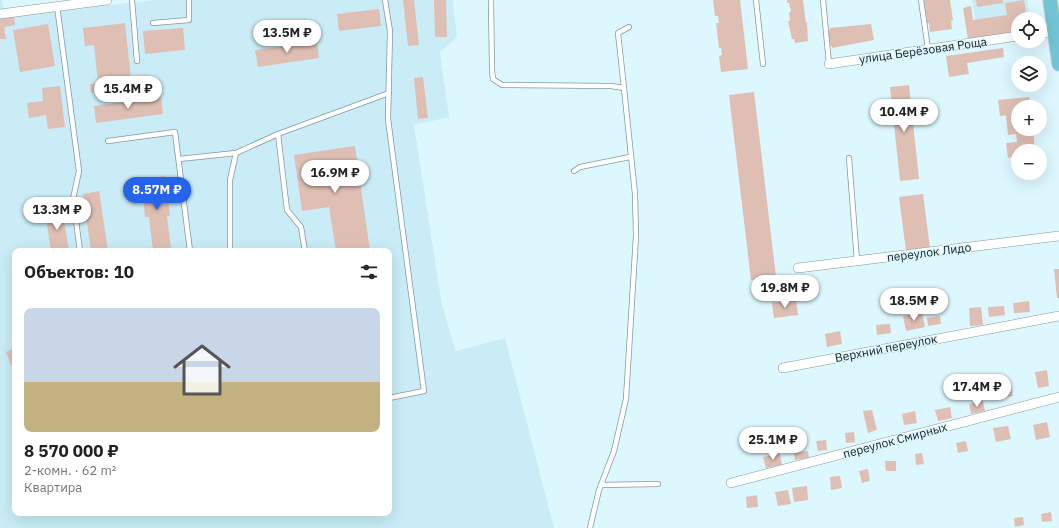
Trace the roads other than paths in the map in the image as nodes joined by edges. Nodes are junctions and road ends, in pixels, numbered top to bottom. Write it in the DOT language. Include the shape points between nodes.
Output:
graph roads {
  1 [pos="107,0"];
  2 [pos="132,0"];
  3 [pos="188,0"];
  4 [pos="386,0"];
  5 [pos="491,0"];
  6 [pos="756,0"];
  7 [pos="823,0"];
  8 [pos="921,0"];
  9 [pos="1050,0"];
  10 [pos="56,6"];
  11 [pos="0,14"];
  12 [pos="153,23"];
  13 [pos="628,27"];
  14 [pos="1055,32"];
  15 [pos="1047,33"];
  16 [pos="1011,37"];
  17 [pos="928,49"];
  18 [pos="1059,59"];
  19 [pos="137,61"];
  20 [pos="763,64"];
  21 [pos="829,64"];
  22 [pos="624,88"];
  23 [pos="389,94"];
  24 [pos="278,134"];
  25 [pos="108,141"];
  26 [pos="236,153"];
  27 [pos="630,157"];
  28 [pos="849,158"];
  29 [pos="179,159"];
  30 [pos="574,171"];
  31 [pos="1059,236"];
  32 [pos="80,248"];
  33 [pos="190,248"];
  34 [pos="230,248"];
  35 [pos="304,248"];
  36 [pos="857,261"];
  37 [pos="798,268"];
  38 [pos="1059,316"];
  39 [pos="783,368"];
  40 [pos="392,397"];
  41 [pos="1059,397"];
  42 [pos="731,482"];
  43 [pos="658,484"];
  44 [pos="601,485"];
  45 [pos="590,528"];
  1 -- 10 [label="street"];
  2 -- 19 [label="lane"];
  3 -- 12 [label="lane" via="189,20"];
  4 -- 23 [label="lane" via="390,31"];
  5 -- 22 [label="lane" via="493,79 502,85"];
  6 -- 20 [label="lane"];
  7 -- 21 [label="lane"];
  8 -- 17 [label="lane"];
  9 -- 14 [label="main road"];
  10 -- 11 [label="street"];
  10 -- 32 [label="lane" via="79,171 73,199"];
  13 -- 22 [label="lane" via="618,34"];
  14 -- 15 [label="street"];
  14 -- 18 [label="main road"];
  16 -- 17 [label="street, улица Берёзовая Роща"];
  17 -- 21 [label="street, улица Берёзовая Роща"];
  22 -- 27 [label="lane"];
  23 -- 24 [label="lane"];
  23 -- 40 [label="lane" via="388,119 424,391"];
  24 -- 26 [label="lane"];
  24 -- 35 [label="lane" via="287,210 301,227"];
  25 -- 29 [label="lane" via="175,132"];
  26 -- 29 [label="lane"];
  26 -- 34 [label="lane" via="230,180"];
  27 -- 30 [label="lane" via="580,167"];
  27 -- 44 [label="lane" via="635,194 636,236 626,399 614,451"];
  28 -- 36 [label="lane"];
  29 -- 33 [label="lane"];
  31 -- 36 [label="street, переулок Лидо"];
  36 -- 37 [label="street, переулок Лидо"];
  38 -- 39 [label="street, Верхний переулок"];
  41 -- 42 [label="street, переулок Смирных"];
  43 -- 44 [label="lane"];
  44 -- 45 [label="lane"];
}
